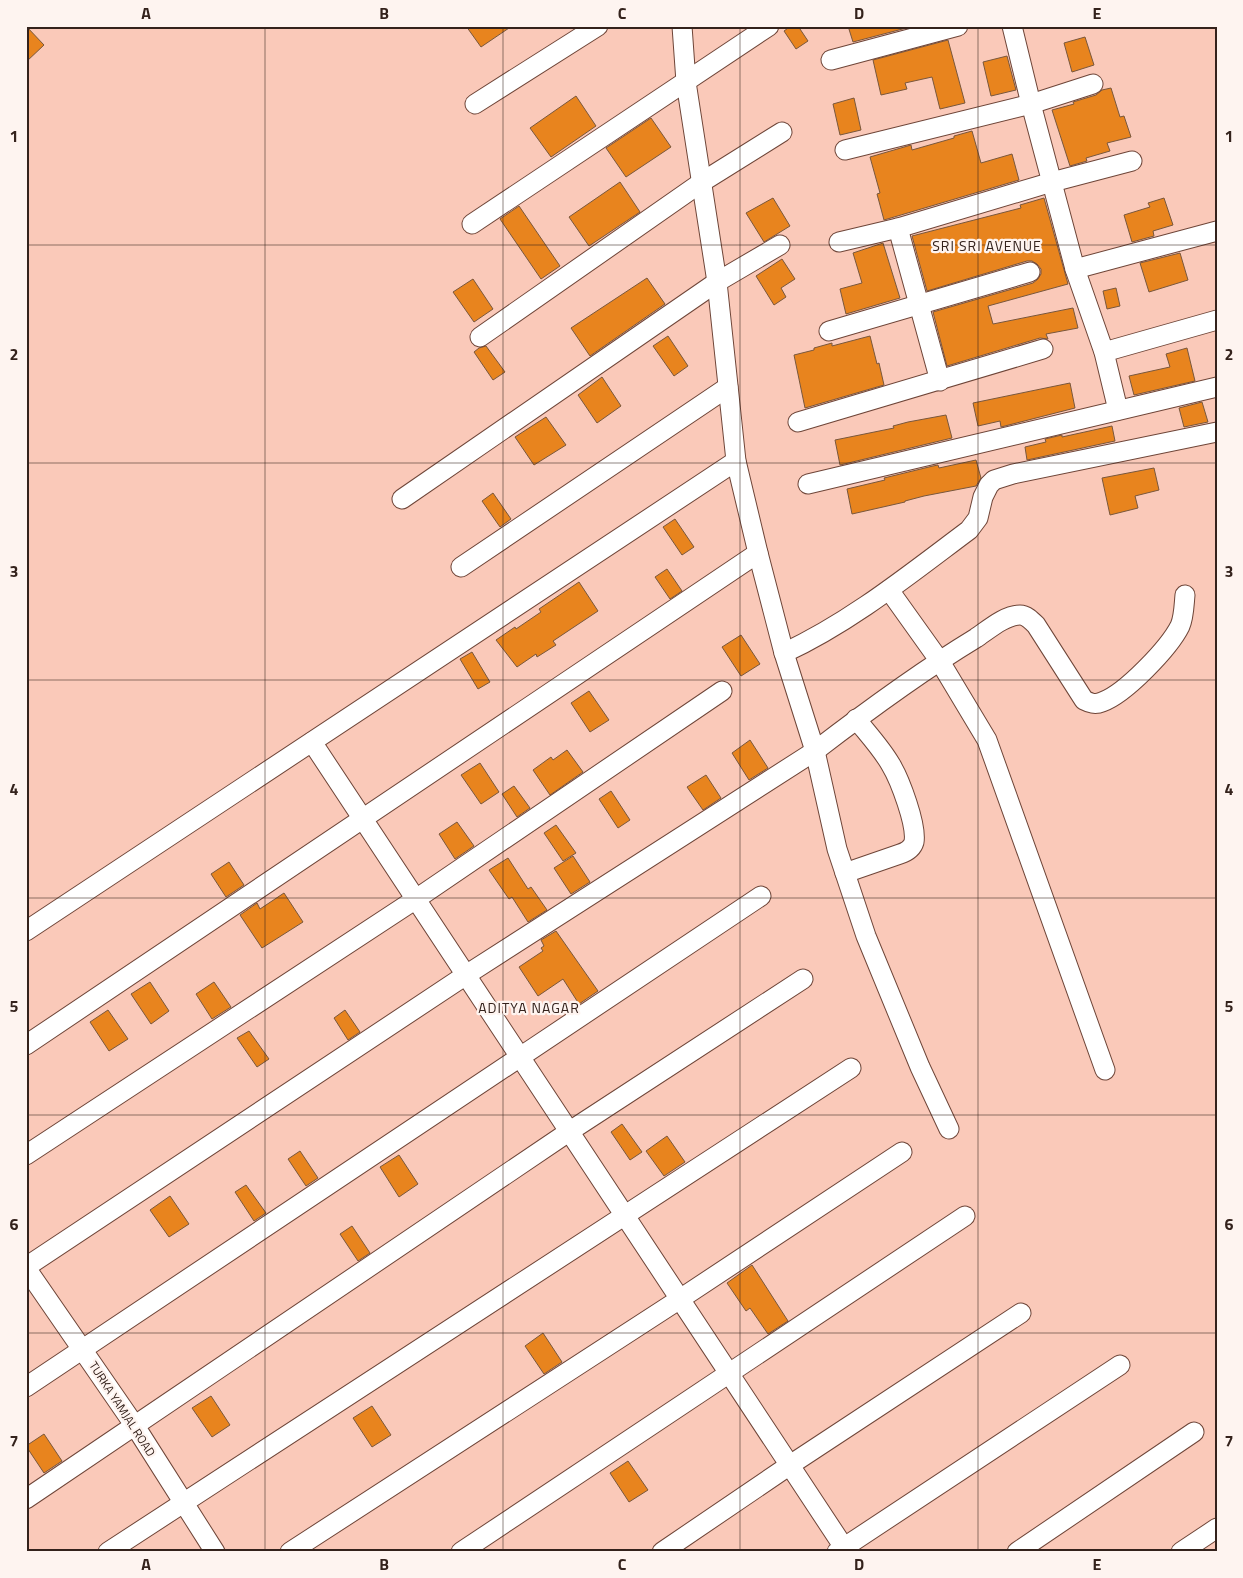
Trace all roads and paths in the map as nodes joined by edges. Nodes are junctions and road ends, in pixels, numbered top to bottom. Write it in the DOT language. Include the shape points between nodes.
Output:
graph roads {
  1 [pos="598,26"];
  2 [pos="682,26"];
  3 [pos="769,26"];
  4 [pos="958,26"];
  5 [pos="1012,26"];
  6 [pos="831,60"];
  7 [pos="686,82"];
  8 [pos="1093,84"];
  9 [pos="475,104"];
  10 [pos="1030,104"];
  11 [pos="782,132"];
  12 [pos="846,150"];
  13 [pos="1132,161"];
  14 [pos="702,182"];
  15 [pos="1052,182"];
  16 [pos="472,224"];
  17 [pos="898,228"];
  18 [pos="1217,231"];
  19 [pos="839,242"];
  20 [pos="780,245"];
  21 [pos="1075,269"];
  22 [pos="1030,272"];
  23 [pos="717,282"];
  24 [pos="920,305"];
  25 [pos="1217,320"];
  26 [pos="829,331"];
  27 [pos="480,337"];
  28 [pos="1043,349"];
  29 [pos="1104,352"];
  30 [pos="940,380"];
  31 [pos="728,387"];
  32 [pos="1217,387"];
  33 [pos="1118,410"];
  34 [pos="798,422"];
  35 [pos="1217,432"];
  36 [pos="736,461"];
  37 [pos="808,484"];
  38 [pos="402,499"];
  39 [pos="758,553"];
  40 [pos="461,567"];
  41 [pos="889,590"];
  42 [pos="1186,595"];
  43 [pos="784,653"];
  44 [pos="939,660"];
  45 [pos="722,691"];
  46 [pos="856,719"];
  47 [pos="312,742"];
  48 [pos="815,751"];
  49 [pos="364,820"];
  50 [pos="845,873"];
  51 [pos="761,896"];
  52 [pos="416,899"];
  53 [pos="26,931"];
  54 [pos="466,975"];
  55 [pos="803,979"];
  56 [pos="26,1045"];
  57 [pos="520,1056"];
  58 [pos="851,1068"];
  59 [pos="1105,1070"];
  60 [pos="949,1130"];
  61 [pos="570,1131"];
  62 [pos="902,1152"];
  63 [pos="26,1155"];
  64 [pos="625,1215"];
  65 [pos="965,1216"];
  66 [pos="26,1268"];
  67 [pos="680,1299"];
  68 [pos="1021,1313"];
  69 [pos="83,1349"];
  70 [pos="1120,1365"];
  71 [pos="729,1372"];
  72 [pos="26,1387"];
  73 [pos="135,1426"];
  74 [pos="1194,1432"];
  75 [pos="790,1465"];
  76 [pos="26,1499"];
  77 [pos="182,1502"];
  78 [pos="1217,1528"];
  79 [pos="842,1550"];
  80 [pos="108,1552"];
  81 [pos="215,1552"];
  82 [pos="290,1552"];
  83 [pos="461,1552"];
  84 [pos="662,1552"];
  85 [pos="1017,1552"];
  86 [pos="1181,1552"];
  1 -- 9 [label="street"];
  2 -- 7 [label="street"];
  3 -- 7 [label="street"];
  4 -- 6 [label="street"];
  5 -- 10 [label="street"];
  7 -- 14 [label="street"];
  7 -- 16 [label="street"];
  8 -- 10 [label="street"];
  10 -- 12 [label="street"];
  10 -- 15 [label="street"];
  11 -- 14 [label="street"];
  13 -- 15 [label="street"];
  14 -- 23 [label="street"];
  14 -- 27 [label="street"];
  15 -- 17 [label="street"];
  15 -- 21 [label="street"];
  17 -- 19 [label="street"];
  17 -- 24 [label="street"];
  18 -- 21 [label="street"];
  20 -- 23 [label="street"];
  21 -- 29 [label="street"];
  22 -- 24 [label="street"];
  23 -- 31 [label="street"];
  23 -- 38 [label="street"];
  24 -- 26 [label="street"];
  24 -- 30 [label="street"];
  25 -- 29 [label="street"];
  28 -- 30 [label="street"];
  29 -- 33 [label="street"];
  30 -- 34 [label="street"];
  31 -- 36 [label="street"];
  31 -- 40 [label="street"];
  32 -- 33 [label="street"];
  33 -- 37 [label="street"];
  35 -- 41 [label="street" via="994,480 983,496 978,518 969,530"];
  36 -- 39 [label="street"];
  36 -- 47 [label="street"];
  39 -- 43 [label="street"];
  39 -- 49 [label="street"];
  41 -- 43 [label="street" via="810,641"];
  41 -- 44 [label="street"];
  42 -- 44 [label="street" via="1180,625 1167,646 1126,686 1103,702 1092,704 1084,700 1036,624 1021,615 998,624"];
  43 -- 48 [label="street"];
  44 -- 46 [label="street"];
  44 -- 59 [label="street" via="987,740"];
  45 -- 52 [label="street"];
  46 -- 48 [label="street"];
  46 -- 50 [label="street" via="891,764 905,795 914,843 908,851"];
  47 -- 49 [label="street"];
  47 -- 53 [label="street"];
  48 -- 50 [label="street"];
  48 -- 54 [label="street"];
  49 -- 52 [label="street"];
  49 -- 56 [label="street"];
  50 -- 60 [label="street" via="866,936"];
  51 -- 57 [label="street"];
  52 -- 54 [label="street"];
  52 -- 63 [label="street"];
  54 -- 57 [label="street"];
  54 -- 66 [label="street"];
  55 -- 61 [label="street"];
  57 -- 61 [label="street"];
  57 -- 69 [label="street"];
  58 -- 64 [label="street"];
  61 -- 64 [label="street"];
  61 -- 73 [label="street"];
  62 -- 67 [label="street"];
  64 -- 67 [label="street"];
  64 -- 77 [label="street"];
  65 -- 71 [label="street"];
  66 -- 69 [label="street, TURKA YAMJAL ROAD"];
  67 -- 71 [label="street"];
  67 -- 82 [label="street"];
  68 -- 75 [label="street"];
  69 -- 72 [label="street"];
  69 -- 73 [label="street, TURKA YAMJAL ROAD"];
  70 -- 79 [label="street"];
  71 -- 75 [label="street"];
  71 -- 83 [label="street"];
  73 -- 76 [label="street"];
  73 -- 77 [label="street, TURKA YAMJAL ROAD"];
  74 -- 85 [label="street"];
  75 -- 79 [label="street"];
  75 -- 84 [label="street"];
  77 -- 80 [label="street"];
  77 -- 81 [label="street, TURKA YAMJAL ROAD"];
  78 -- 86 [label="street"];
}
